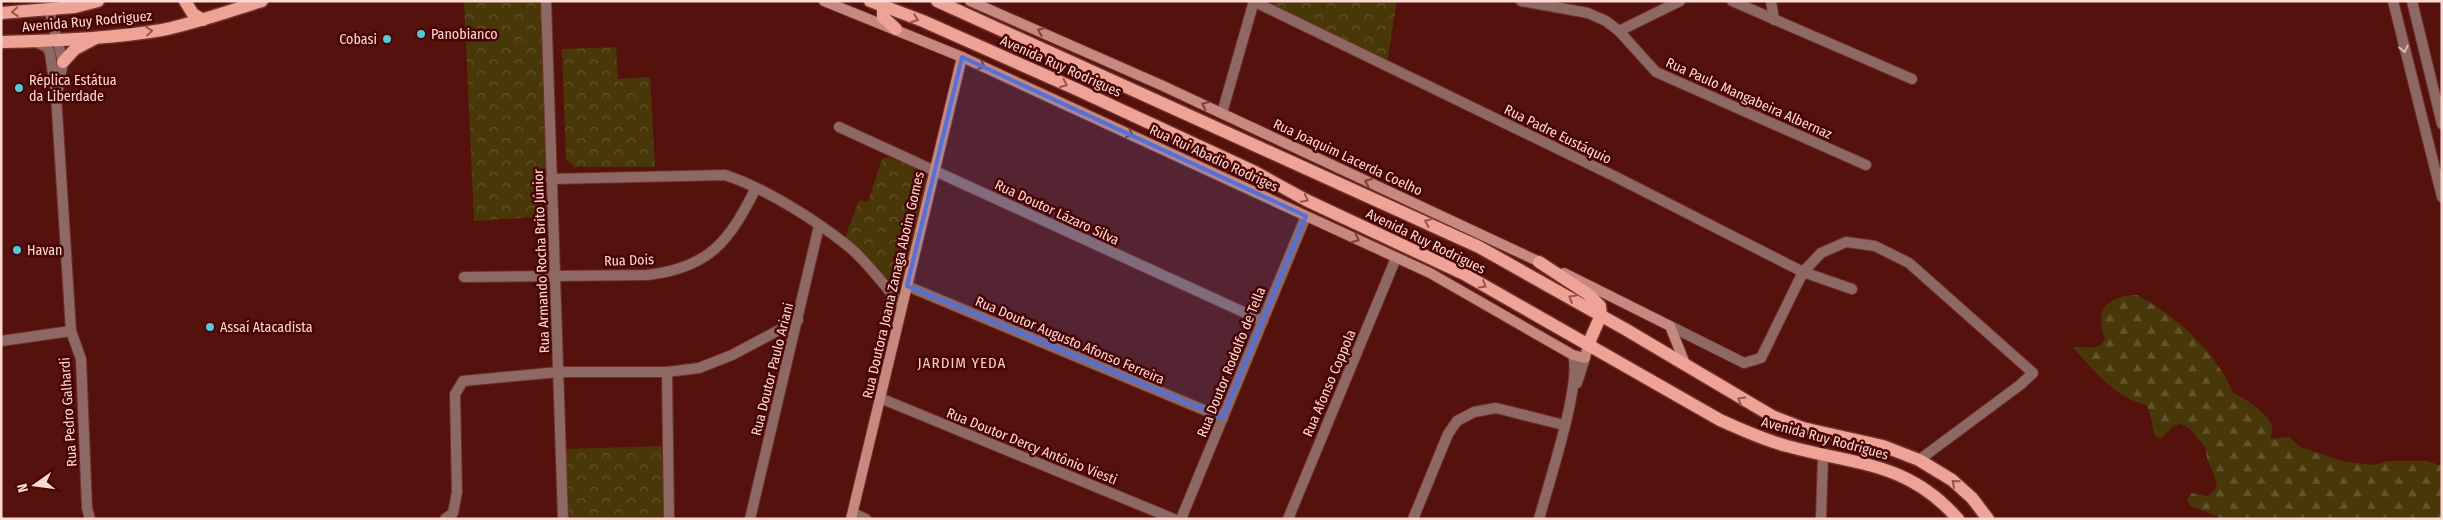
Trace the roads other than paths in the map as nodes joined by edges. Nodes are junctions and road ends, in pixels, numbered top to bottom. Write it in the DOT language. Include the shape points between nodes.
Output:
graph roads {
  1 [pos="98,1"];
  2 [pos="185,1"];
  3 [pos="262,1"];
  4 [pos="546,1"];
  5 [pos="824,1"];
  6 [pos="937,1"];
  7 [pos="970,1"];
  8 [pos="1254,1"];
  9 [pos="1522,1"];
  10 [pos="1680,1"];
  11 [pos="1732,1"];
  12 [pos="1771,1"];
  13 [pos="2393,1"];
  14 [pos="2412,1"];
  15 [pos="878,3"];
  16 [pos="49,9"];
  17 [pos="1,13"];
  18 [pos="203,20"];
  19 [pos="1774,20"];
  20 [pos="896,29"];
  21 [pos="1619,31"];
  22 [pos="101,36"];
  23 [pos="57,40"];
  24 [pos="34,41"];
  25 [pos="1,42"];
  26 [pos="962,57"];
  27 [pos="63,62"];
  28 [pos="1912,79"];
  29 [pos="56,95"];
  30 [pos="1222,113"];
  31 [pos="2442,124"];
  32 [pos="839,127"];
  33 [pos="1866,165"];
  34 [pos="935,169"];
  35 [pos="551,179"];
  36 [pos="756,188"];
  37 [pos="2442,197"];
  38 [pos="1306,216"];
  39 [pos="819,226"];
  40 [pos="1396,258"];
  41 [pos="1539,262"];
  42 [pos="1803,272"];
  43 [pos="556,276"];
  44 [pos="464,277"];
  45 [pos="907,286"];
  46 [pos="1852,289"];
  47 [pos="902,306"];
  48 [pos="1600,315"];
  49 [pos="798,320"];
  50 [pos="1263,321"];
  51 [pos="1670,326"];
  52 [pos="71,331"];
  53 [pos="1,341"];
  54 [pos="1588,345"];
  55 [pos="1573,355"];
  56 [pos="1585,358"];
  57 [pos="1686,367"];
  58 [pos="559,372"];
  59 [pos="667,372"];
  60 [pos="1573,390"];
  61 [pos="880,398"];
  62 [pos="1223,418"];
  63 [pos="1564,425"];
  64 [pos="1823,455"];
  65 [pos="1919,460"];
  66 [pos="852,516"];
  67 [pos="90,519"];
  68 [pos="445,519"];
  69 [pos="563,519"];
  70 [pos="669,519"];
  71 [pos="750,519"];
  72 [pos="866,519"];
  73 [pos="1174,519"];
  74 [pos="1181,519"];
  75 [pos="1288,519"];
  76 [pos="1414,519"];
  77 [pos="1539,519"];
  78 [pos="1821,519"];
  79 [pos="1958,519"];
  80 [pos="1988,519"];
  1 -- 16 [label="main road"];
  2 -- 18 [label="main road" via="193,14"];
  3 -- 18 [label="main road, Avenida Ruy Rodriguez"];
  4 -- 35 [label="street, Rua Armando Rocha Brito Júnior"];
  5 -- 20 [label="street, Rua Rui Abadio Rodriges"];
  48 -- 6 [label="main road, Avenida Ruy Rodrigues, one-way" via="1450,232"];
  30 -- 7 [label="street, Rua Joaquim Lacerda Coelho, one-way"];
  8 -- 30 [label="street"];
  8 -- 42 [label="street, Rua Padre Eustáquio"];
  9 -- 21 [label="street, Rua Paulo Mangabeira Albernaz" via="1588,13"];
  10 -- 21 [label="street"];
  11 -- 19 [label="street"];
  12 -- 19 [label="street"];
  13 -- 37 [label="street, one-way"];
  14 -- 31 [label="street"];
  15 -- 20 [label="main road" via="883,17"];
  15 -- 54 [label="main road, Avenida Ruy Rodrigues, one-way" via="1255,172 1306,200 1464,274"];
  16 -- 17 [label="main road, one-way"];
  16 -- 23 [label="street, Rua Pedro Galhardi"];
  22 -- 18 [label="main road, Avenida Ruy Rodriguez, one-way" via="160,30"];
  19 -- 28 [label="street"];
  20 -- 26 [label="street, Rua Rui Abadio Rodriges"];
  21 -- 33 [label="street, Rua Paulo Mangabeira Albernaz" via="1656,72"];
  22 -- 23 [label="main road, Avenida Ruy Rodriguez"];
  22 -- 27 [label="main road" via="75,49"];
  23 -- 24 [label="main road, Avenida Ruy Rodriguez"];
  23 -- 27 [label="street, Rua Pedro Galhardi"];
  24 -- 25 [label="main road, Avenida Ruy Rodriguez"];
  24 -- 29 [label="street, Rua Pedro Galhardi" via="47,47 50,53"];
  26 -- 34 [label="street, Rua Doutora Joana Zanaga Aboim Gomes"];
  26 -- 38 [label="street, Rua Rui Abadio Rodriges, one-way"];
  27 -- 29 [label="street, Rua Pedro Galhardi"];
  29 -- 52 [label="street, Rua Pedro Galhardi"];
  41 -- 30 [label="street, Rua Joaquim Lacerda Coelho, one-way"];
  32 -- 34 [label="street, Rua Doutor Lázaro Silva"];
  34 -- 45 [label="street, Rua Doutora Joana Zanaga Aboim Gomes"];
  34 -- 50 [label="street, Rua Doutor Lázaro Silva"];
  35 -- 36 [label="street" via="724,175"];
  35 -- 43 [label="street, Rua Armando Rocha Brito Júnior"];
  36 -- 39 [label="street"];
  36 -- 43 [label="street, Rua Dois" via="733,230 719,246 696,263 670,272 647,275"];
  38 -- 40 [label="street, Rua Rui Abadio Rodriges, one-way"];
  38 -- 50 [label="street, Rua Doutor Rodolfo de Tella"];
  39 -- 47 [label="street" via="849,246"];
  39 -- 49 [label="street, Rua Doutor Paulo Ariani"];
  40 -- 55 [label="street, Rua Rui Abadio Rodriges" via="1464,291"];
  40 -- 75 [label="street, Rua Afonso Coppola"];
  41 -- 48 [label="main road" via="1588,294 1600,306"];
  41 -- 51 [label="street, Rua Joaquim Lacerda Coelho"];
  42 -- 46 [label="street, Rua Padre Eustáquio"];
  42 -- 51 [label="street" via="1761,358 1753,362 1744,363"];
  42 -- 65 [label="street" via="1821,252 1846,242 1875,246 1909,263 2032,373"];
  43 -- 44 [label="street, Rua Dois"];
  43 -- 58 [label="street, Rua Armando Rocha Brito Júnior"];
  45 -- 47 [label="street, Rua Doutora Joana Zanaga Aboim Gomes"];
  45 -- 62 [label="street, Rua Doutor Augusto Afonso Ferreira"];
  47 -- 61 [label="street, Rua Doutora Joana Zanaga Aboim Gomes"];
  48 -- 54 [label="main road"];
  48 -- 57 [label="main road, Avenida Ruy Rodrigues"];
  49 -- 59 [label="street" via="716,362"];
  49 -- 71 [label="street, Rua Doutor Paulo Ariani"];
  50 -- 62 [label="street, Rua Doutor Rodolfo de Tella"];
  51 -- 57 [label="street"];
  52 -- 53 [label="street"];
  52 -- 67 [label="street, Rua Pedro Galhardi" via="80,359"];
  54 -- 56 [label="street"];
  54 -- 64 [label="main road, Avenida Ruy Rodrigues" via="1720,420 1771,442"];
  55 -- 56 [label="street, Rua Rui Abadio Rodriges"];
  55 -- 60 [label="street"];
  56 -- 60 [label="street"];
  65 -- 57 [label="main road, Avenida Ruy Rodrigues, one-way" via="1883,446 1790,424 1755,408"];
  58 -- 59 [label="street"];
  58 -- 68 [label="street" via="464,381 455,394 457,492 453,513"];
  58 -- 69 [label="street, Rua Armando Rocha Brito Júnior"];
  59 -- 70 [label="street"];
  60 -- 63 [label="street"];
  61 -- 66 [label="street, Rua Doutora Joana Zanaga Aboim Gomes"];
  61 -- 73 [label="street, Rua Doutor Dercy Antônio Viesti"];
  62 -- 74 [label="street, Rua Doutor Rodolfo de Tella"];
  63 -- 76 [label="street" via="1496,408 1474,412 1457,421 1448,434"];
  63 -- 77 [label="street"];
  64 -- 78 [label="street"];
  64 -- 79 [label="main road, Avenida Ruy Rodrigues" via="1875,465 1905,476 1933,494"];
  80 -- 65 [label="main road, Avenida Ruy Rodrigues, one-way" via="1952,480"];
  66 -- 72 [label="street"];
}
